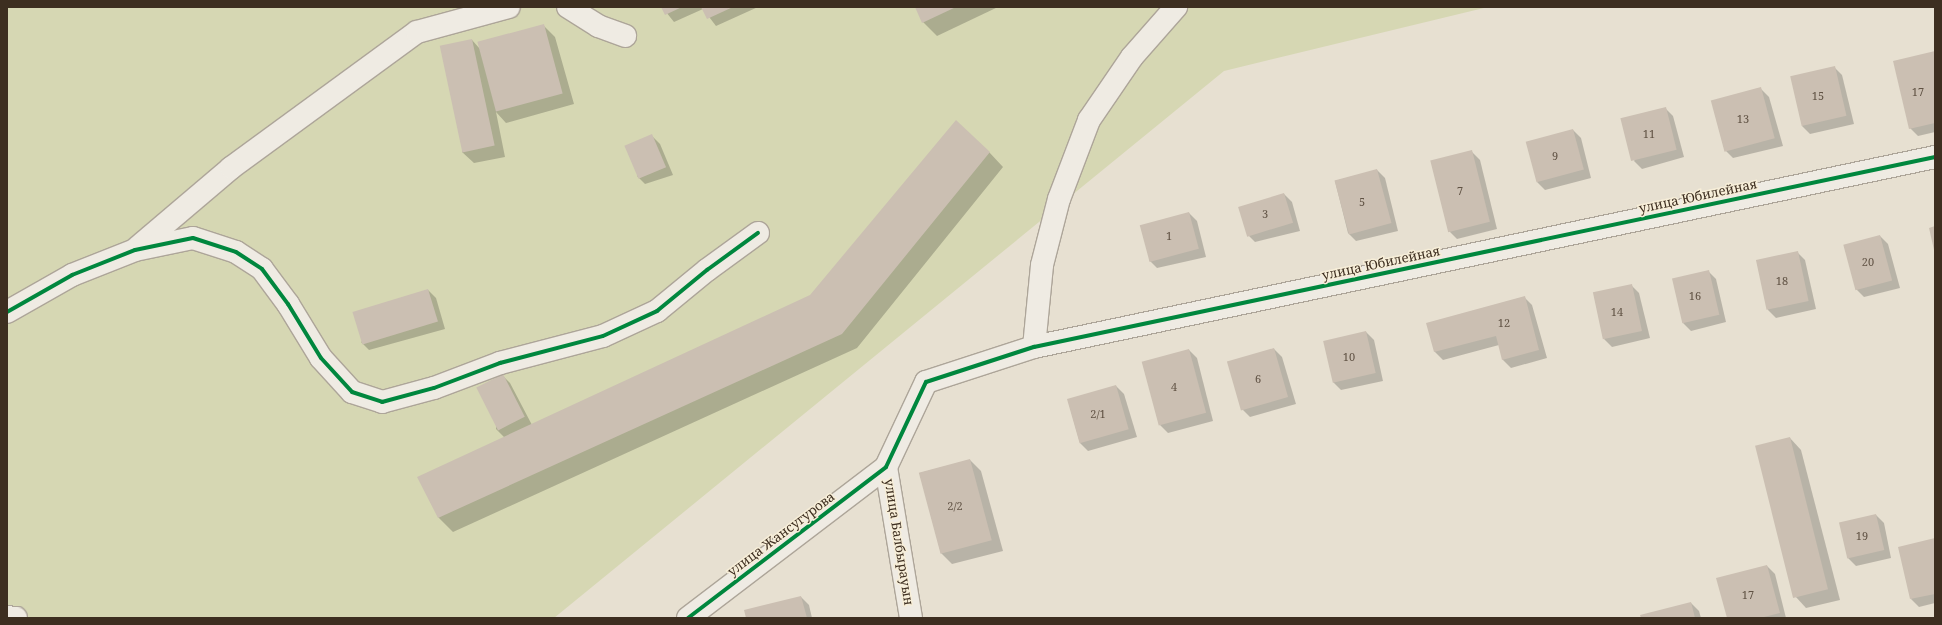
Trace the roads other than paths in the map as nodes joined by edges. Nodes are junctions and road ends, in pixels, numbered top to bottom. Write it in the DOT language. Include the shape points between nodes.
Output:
graph roads {
  1 [pos="509,7"];
  2 [pos="568,7"];
  3 [pos="1176,7"];
  4 [pos="625,36"];
  5 [pos="1935,157"];
  6 [pos="758,233"];
  7 [pos="135,250"];
  8 [pos="7,312"];
  9 [pos="1034,347"];
  10 [pos="886,467"];
  11 [pos="7,616"];
  12 [pos="16,618"];
  13 [pos="688,618"];
  14 [pos="911,618"];
  1 -- 7 [label="street" via="417,32 231,168"];
  2 -- 4 [label="street" via="598,26"];
  3 -- 9 [label="street" via="1132,57 1089,120 1059,199 1042,265"];
  5 -- 9 [label="street, улица Юбилейная"];
  6 -- 7 [label="street" via="706,270 657,311 603,336 500,363 434,388 382,402 352,392 321,358 288,304 262,269 236,252 193,238"];
  7 -- 8 [label="street" via="72,275"];
  9 -- 10 [label="street, улица Юбилейная" via="926,382"];
  10 -- 13 [label="street, улица Жансугурова"];
  10 -- 14 [label="street, улица Балбырауын"];
  11 -- 12 [label="street"];
}
